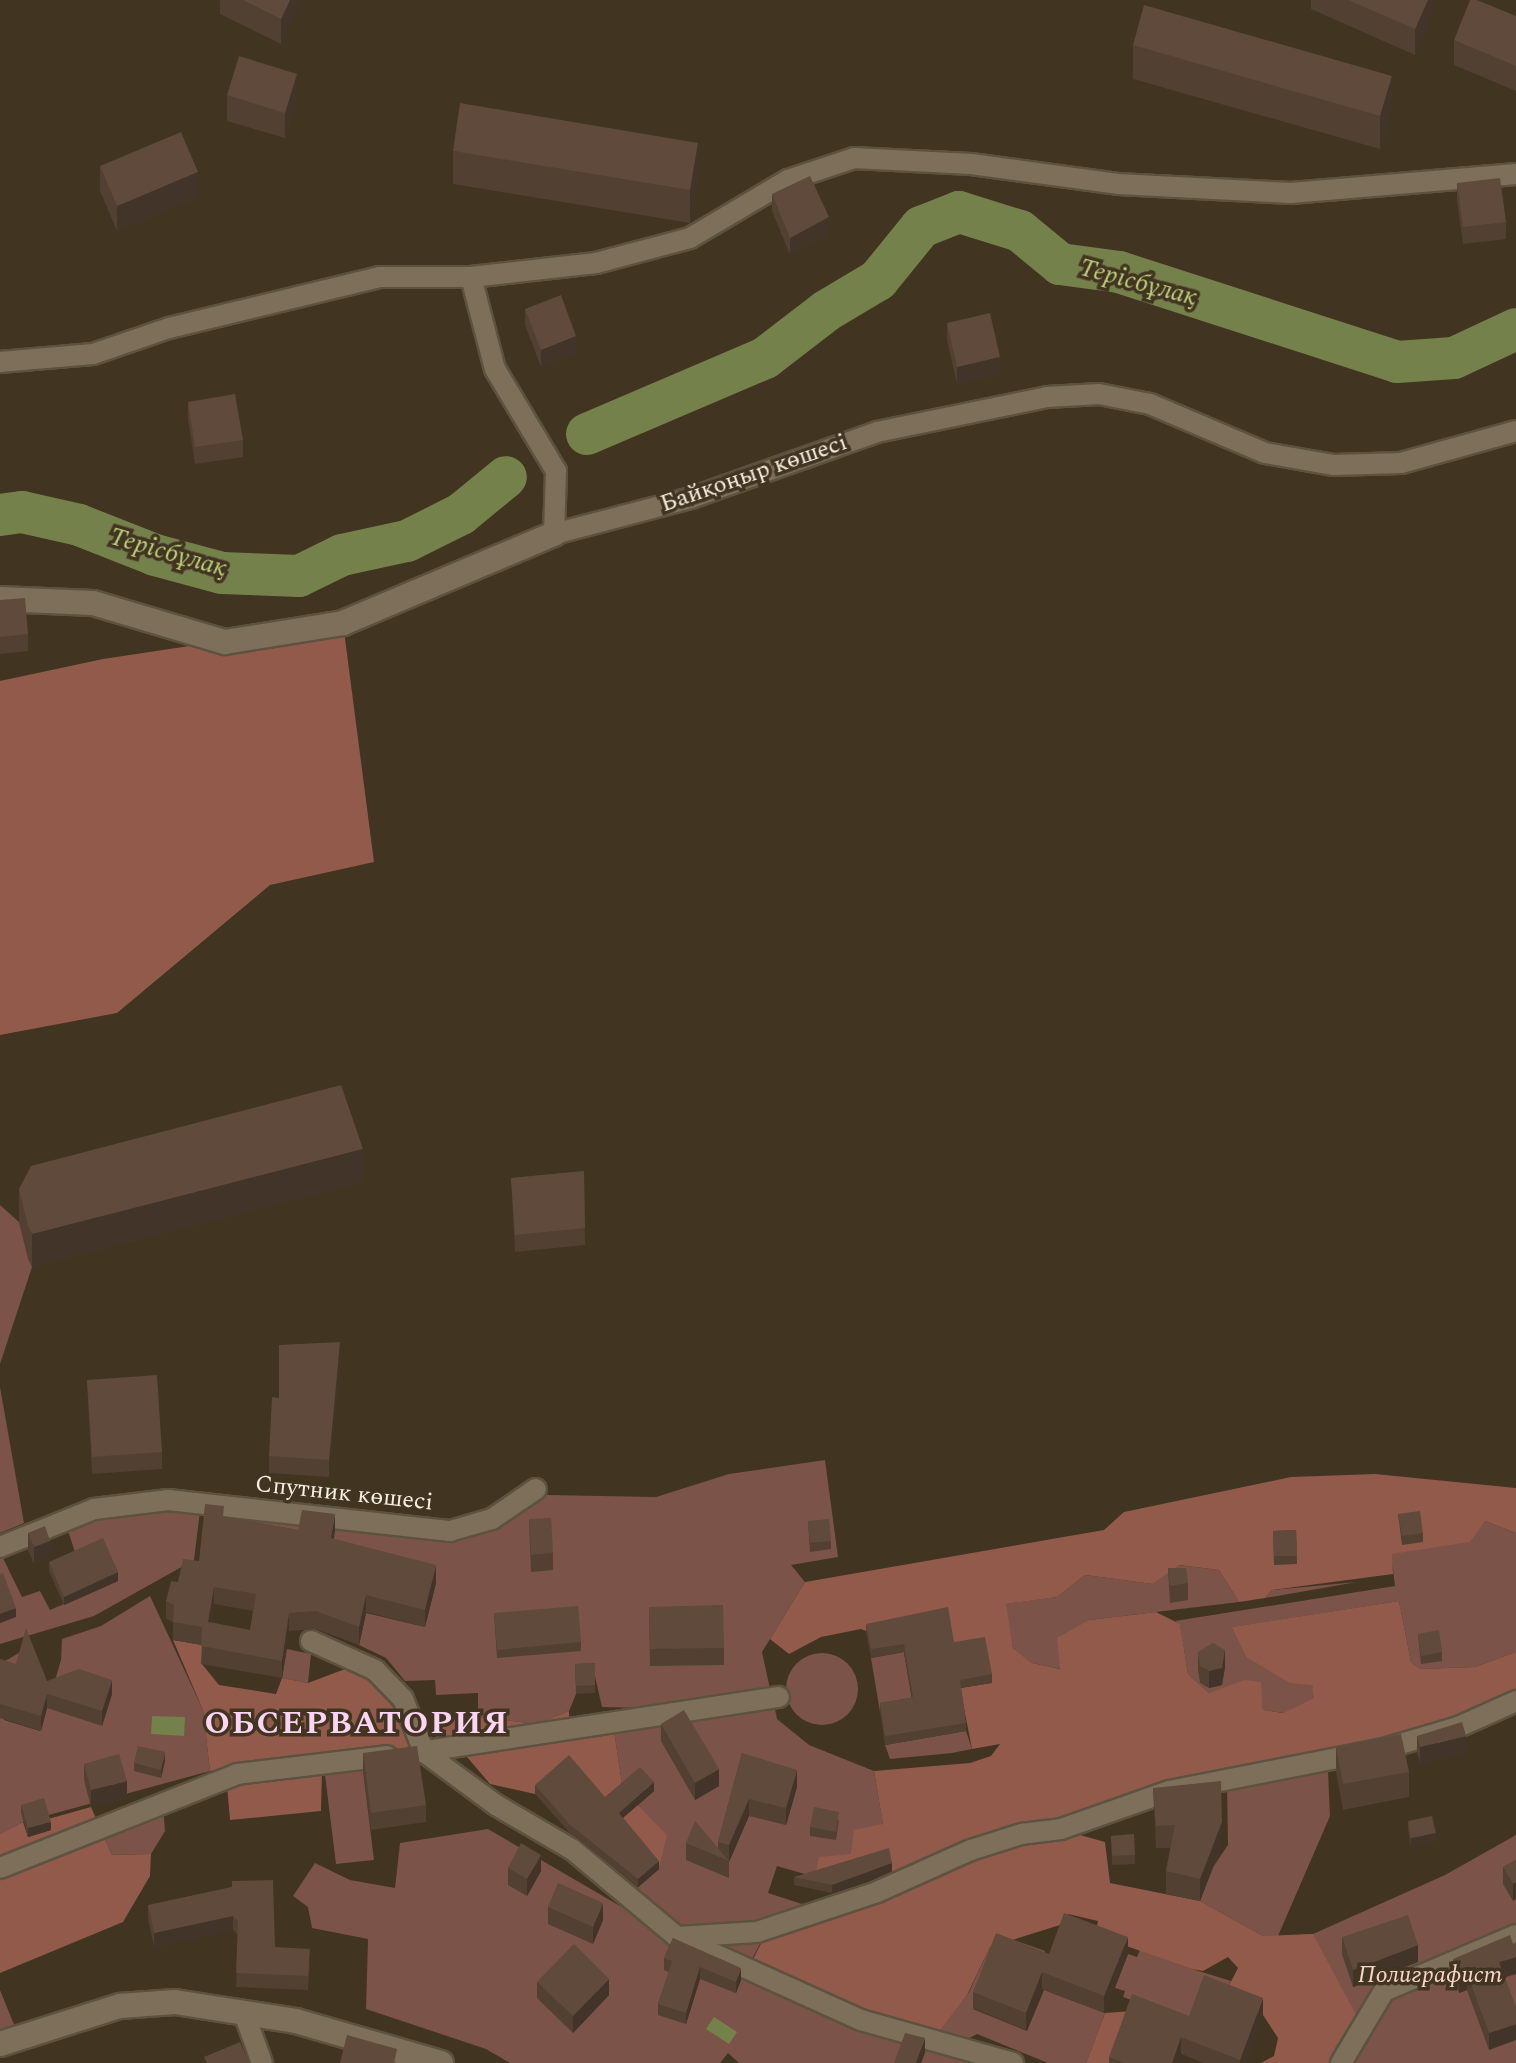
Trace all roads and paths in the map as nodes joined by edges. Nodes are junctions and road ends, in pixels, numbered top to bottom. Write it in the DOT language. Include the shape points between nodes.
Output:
graph roads {
  1 [pos="1516,174"];
  2 [pos="471,277"];
  3 [pos="0,362"];
  4 [pos="1516,431"];
  5 [pos="554,534"];
  6 [pos="0,599"];
  7 [pos="536,1489"];
  8 [pos="0,1547"];
  9 [pos="311,1641"];
  10 [pos="779,1697"];
  11 [pos="1516,1701"];
  12 [pos="424,1752"];
  13 [pos="0,1868"];
  14 [pos="1516,1935"];
  15 [pos="677,1937"];
  16 [pos="244,2013"];
  17 [pos="0,2044"];
  18 [pos="262,2063"];
  19 [pos="441,2063"];
  20 [pos="1013,2063"];
  21 [pos="1341,2063"];
  1 -- 2 [label="street" via="1291,193 1118,184 971,164 854,158 788,180 690,238 596,263"];
  2 -- 3 [label="street" via="380,277 169,328 93,354"];
  2 -- 5 [label="street" via="495,369 556,471"];
  4 -- 5 [label="street, Байқоңыр көшесі" via="1401,463 1334,465 1265,453 1150,404 1099,394 1047,397 877,432 691,498"];
  5 -- 6 [label="street, Байқоңыр көшесі" via="343,623 225,642 93,603"];
  7 -- 8 [label="street, Спутник көшесі" via="492,1519 450,1531 168,1500 94,1509"];
  9 -- 12 [label="street" via="375,1670 420,1731"];
  10 -- 12 [label="street"];
  11 -- 15 [label="street" via="1458,1727 1383,1749 1169,1791 1061,1829 1021,1834 877,1892 757,1932"];
  12 -- 13 [label="street" via="237,1774"];
  12 -- 15 [label="street" via="496,1805 573,1850"];
  14 -- 21 [label="street" via="1384,1991"];
  15 -- 20 [label="street" via="861,2020"];
  16 -- 17 [label="street" via="175,2002 120,2006"];
  16 -- 18 [label="street"];
  16 -- 19 [label="street" via="296,2021"];
}
